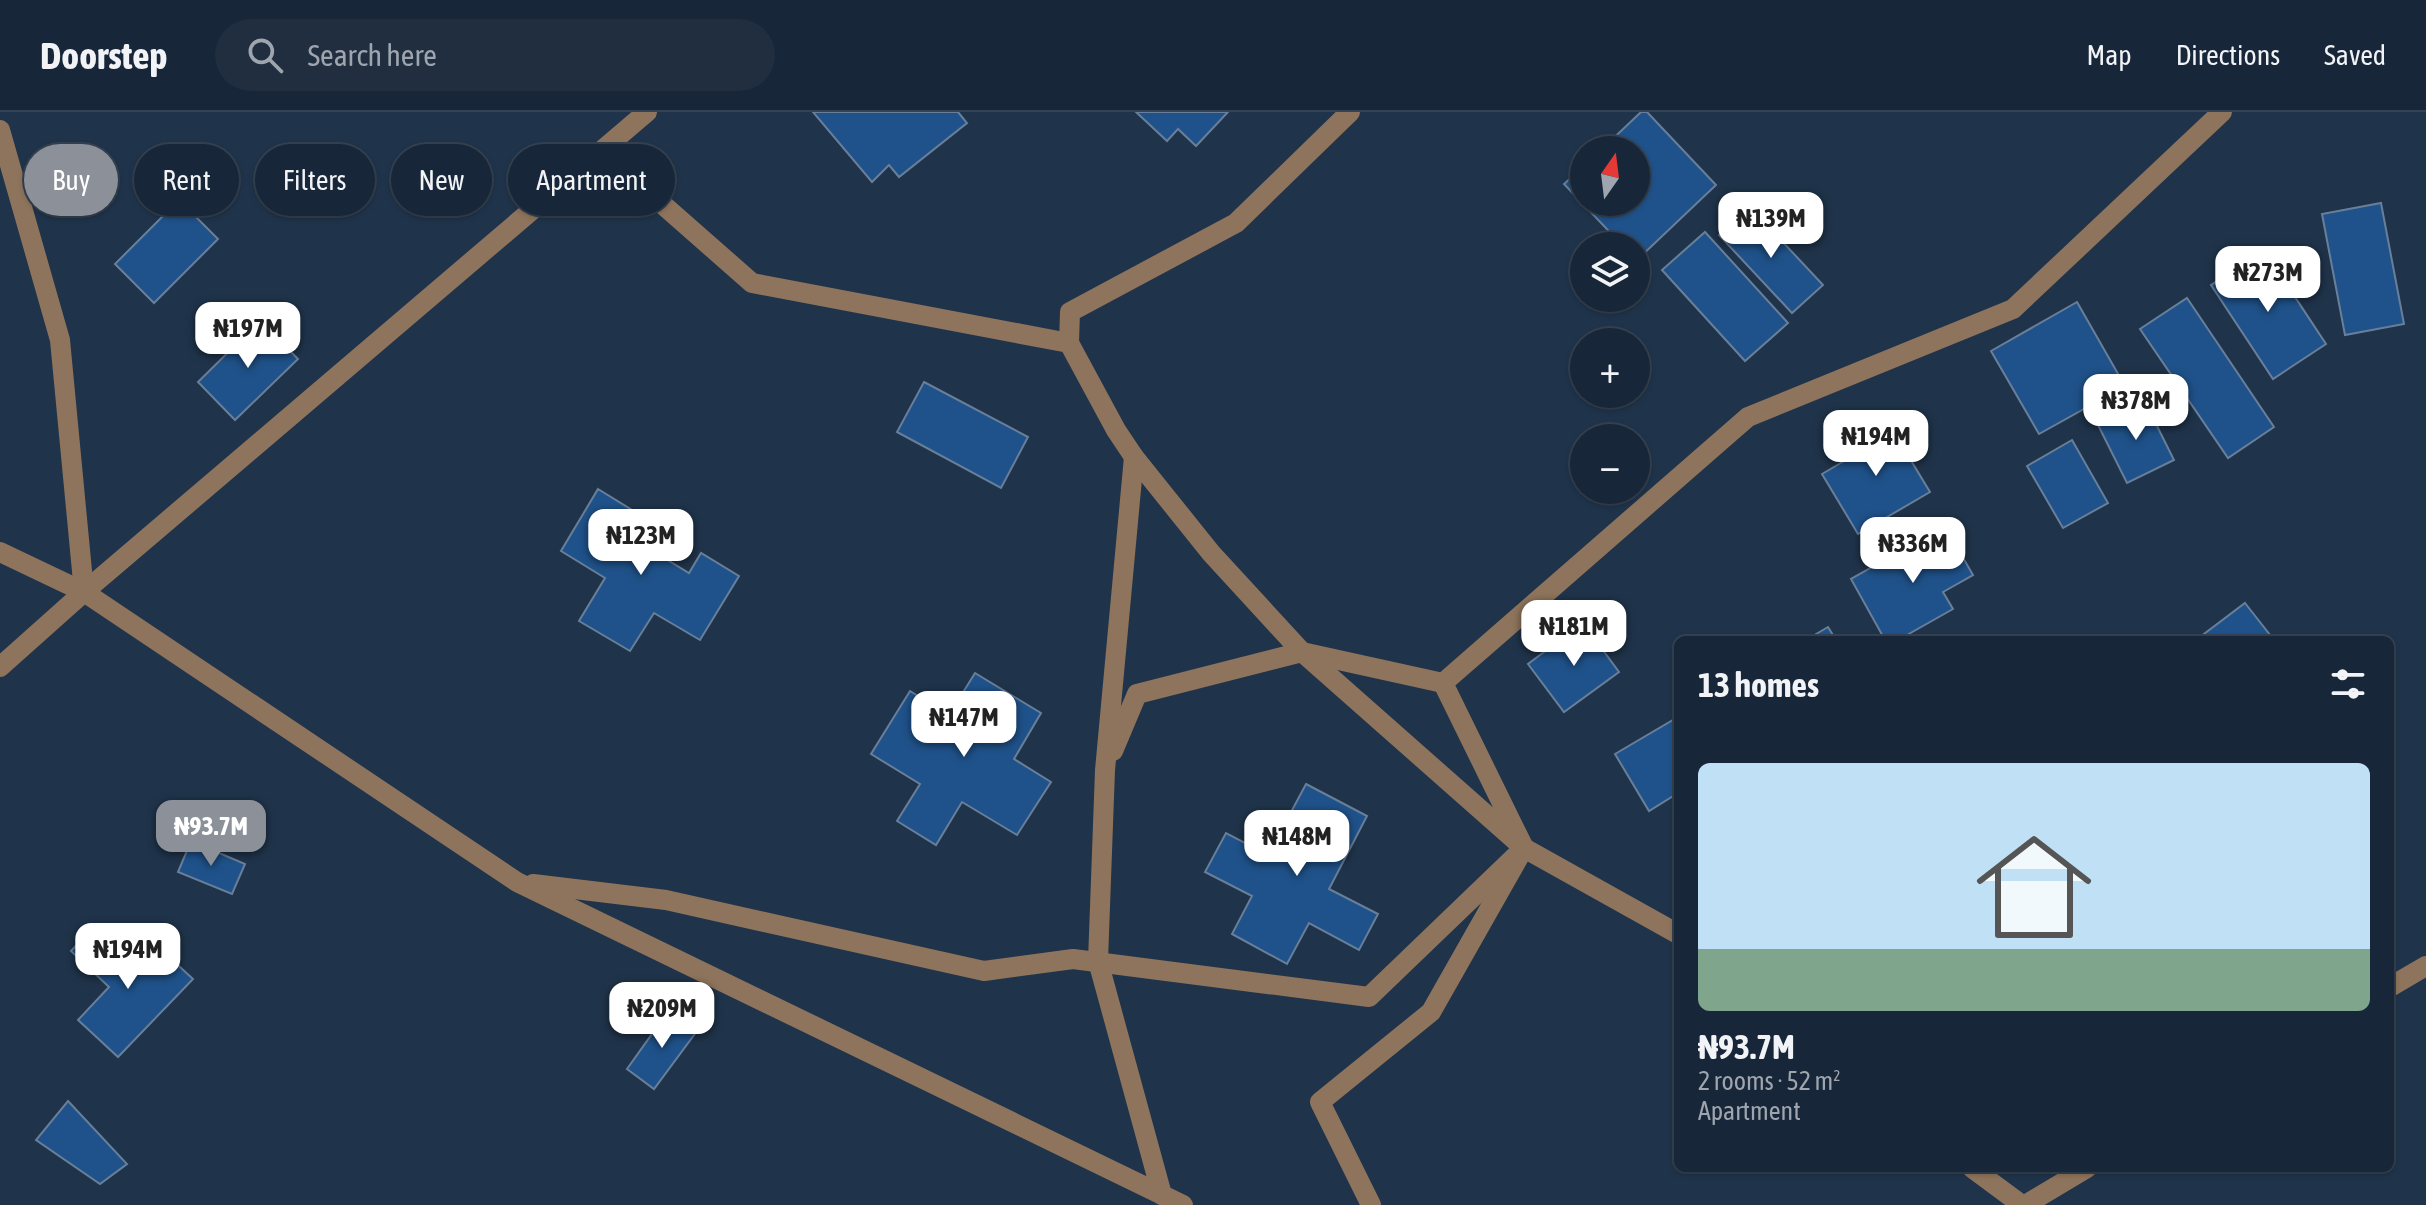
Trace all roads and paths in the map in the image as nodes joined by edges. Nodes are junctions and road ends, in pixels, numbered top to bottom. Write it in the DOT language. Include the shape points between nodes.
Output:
graph roads {
  1 [pos="647,112"];
  2 [pos="1350,112"];
  3 [pos="2222,112"];
  4 [pos="0,130"];
  5 [pos="612,144"];
  6 [pos="675,215"];
  7 [pos="528,216"];
  8 [pos="1069,343"];
  9 [pos="1134,457"];
  10 [pos="0,552"];
  11 [pos="84,592"];
  12 [pos="1302,652"];
  13 [pos="0,667"];
  14 [pos="1443,683"];
  15 [pos="1105,770"];
  16 [pos="1524,848"];
  17 [pos="517,882"];
  18 [pos="1674,932"];
  19 [pos="1098,961"];
  20 [pos="2426,966"];
  21 [pos="2394,985"];
  22 [pos="1978,1172"];
  23 [pos="2080,1172"];
  24 [pos="1162,1195"];
  25 [pos="1183,1205"];
  26 [pos="1371,1205"];
  27 [pos="2023,1205"];
  1 -- 5 [label="street"];
  2 -- 8 [label="street" via="1236,223 1070,312"];
  3 -- 14 [label="street" via="2013,309 1748,417"];
  4 -- 11 [label="street" via="60,340"];
  6 -- 8 [label="street" via="752,283"];
  7 -- 11 [label="street"];
  8 -- 9 [label="street"];
  9 -- 12 [label="street" via="1211,553"];
  9 -- 15 [label="street"];
  10 -- 11 [label="street"];
  11 -- 13 [label="street"];
  11 -- 17 [label="street"];
  12 -- 14 [label="street"];
  12 -- 15 [label="street" via="1137,694"];
  12 -- 16 [label="street"];
  14 -- 16 [label="street"];
  15 -- 19 [label="street"];
  16 -- 18 [label="street"];
  16 -- 19 [label="street" via="1369,997"];
  16 -- 26 [label="street" via="1431,1012 1320,1102"];
  17 -- 19 [label="street" via="666,900 984,971 1073,959"];
  17 -- 24 [label="street"];
  19 -- 24 [label="street"];
  20 -- 21 [label="street"];
  22 -- 27 [label="street"];
  23 -- 27 [label="street"];
  24 -- 25 [label="street"];
}
